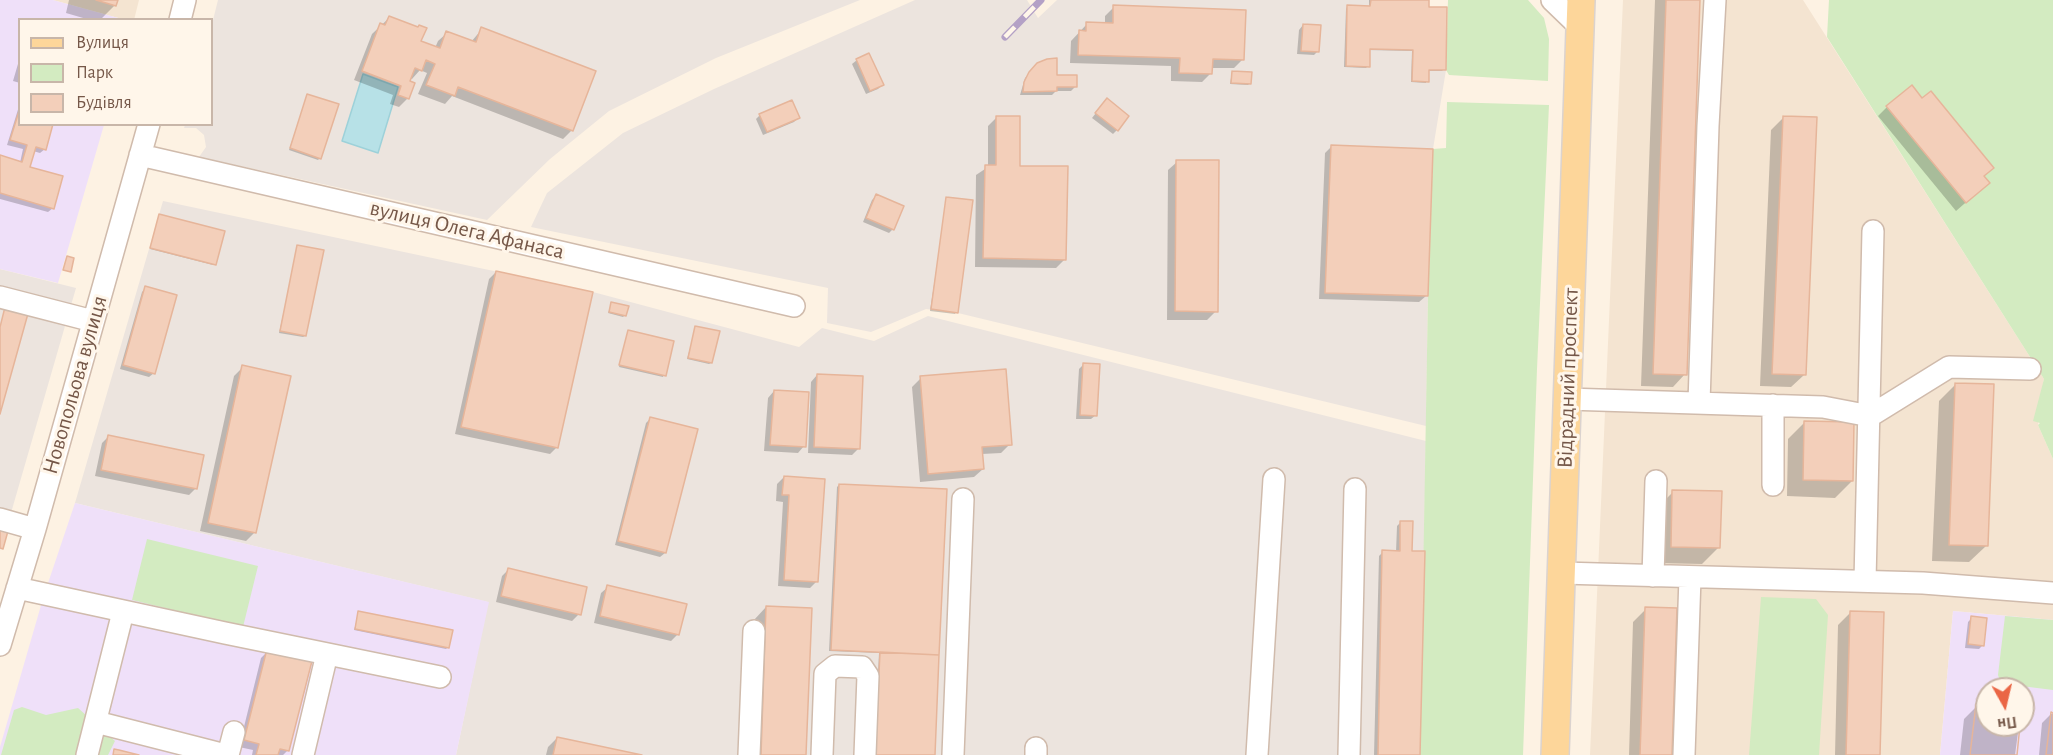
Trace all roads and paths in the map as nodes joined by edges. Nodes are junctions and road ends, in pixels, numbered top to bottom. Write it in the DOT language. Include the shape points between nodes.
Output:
graph roads {
  1 [pos="185,0"];
  2 [pos="1552,0"];
  3 [pos="1581,0"];
  4 [pos="1715,0"];
  5 [pos="180,18"];
  6 [pos="1580,27"];
  7 [pos="148,126"];
  8 [pos="140,154"];
  9 [pos="1873,231"];
  10 [pos="0,297"];
  11 [pos="794,306"];
  12 [pos="93,321"];
  13 [pos="2030,369"];
  14 [pos="1568,399"];
  15 [pos="1699,403"];
  16 [pos="1773,405"];
  17 [pos="1870,416"];
  18 [pos="1274,479"];
  19 [pos="1656,481"];
  20 [pos="1773,485"];
  21 [pos="1355,489"];
  22 [pos="963,499"];
  23 [pos="0,519"];
  24 [pos="35,529"];
  25 [pos="1562,573"];
  26 [pos="1653,576"];
  27 [pos="1690,577"];
  28 [pos="1865,581"];
  29 [pos="17,588"];
  30 [pos="2053,593"];
  31 [pos="123,612"];
  32 [pos="754,631"];
  33 [pos="0,645"];
  34 [pos="327,654"];
  35 [pos="440,678"];
  36 [pos="96,722"];
  37 [pos="234,732"];
  38 [pos="87,755"];
  39 [pos="226,755"];
  40 [pos="303,755"];
  41 [pos="749,755"];
  42 [pos="822,755"];
  43 [pos="865,755"];
  44 [pos="953,755"];
  45 [pos="1257,755"];
  46 [pos="1349,755"];
  47 [pos="1555,755"];
  48 [pos="1684,755"];
  1 -- 5 [label="street"];
  2 -- 6 [label="street"];
  3 -- 6 [label="main road, Відрадний проспект"];
  4 -- 15 [label="street"];
  6 -- 14 [label="main road, Відрадний проспект"];
  7 -- 8 [label="street, Новопольова вулиця"];
  8 -- 11 [label="street, вулиця Олега Афанаса"];
  8 -- 12 [label="street, Новопольова вулиця"];
  9 -- 17 [label="street"];
  10 -- 12 [label="street"];
  12 -- 24 [label="street, Новопольова вулиця"];
  13 -- 17 [label="street" via="1948,366"];
  14 -- 15 [label="street"];
  14 -- 25 [label="main road, Відрадний проспект"];
  15 -- 16 [label="street"];
  16 -- 17 [label="street" via="1823,407"];
  16 -- 20 [label="street"];
  17 -- 28 [label="street"];
  18 -- 45 [label="street"];
  19 -- 26 [label="street"];
  21 -- 46 [label="street"];
  22 -- 44 [label="street"];
  23 -- 24 [label="street"];
  24 -- 29 [label="street, Новопольова вулиця"];
  25 -- 26 [label="street"];
  25 -- 47 [label="main road, Відрадний проспект"];
  26 -- 27 [label="street"];
  27 -- 28 [label="street"];
  27 -- 48 [label="street"];
  28 -- 30 [label="street"];
  29 -- 31 [label="street"];
  29 -- 33 [label="street, Новопольова вулиця"];
  31 -- 34 [label="street"];
  31 -- 36 [label="street"];
  32 -- 41 [label="street"];
  34 -- 35 [label="street"];
  34 -- 40 [label="street"];
  36 -- 38 [label="street"];
  36 -- 39 [label="street"];
  37 -- 39 [label="street"];
  42 -- 43 [label="street" via="825,674 835,666 862,667 868,676"];
}
